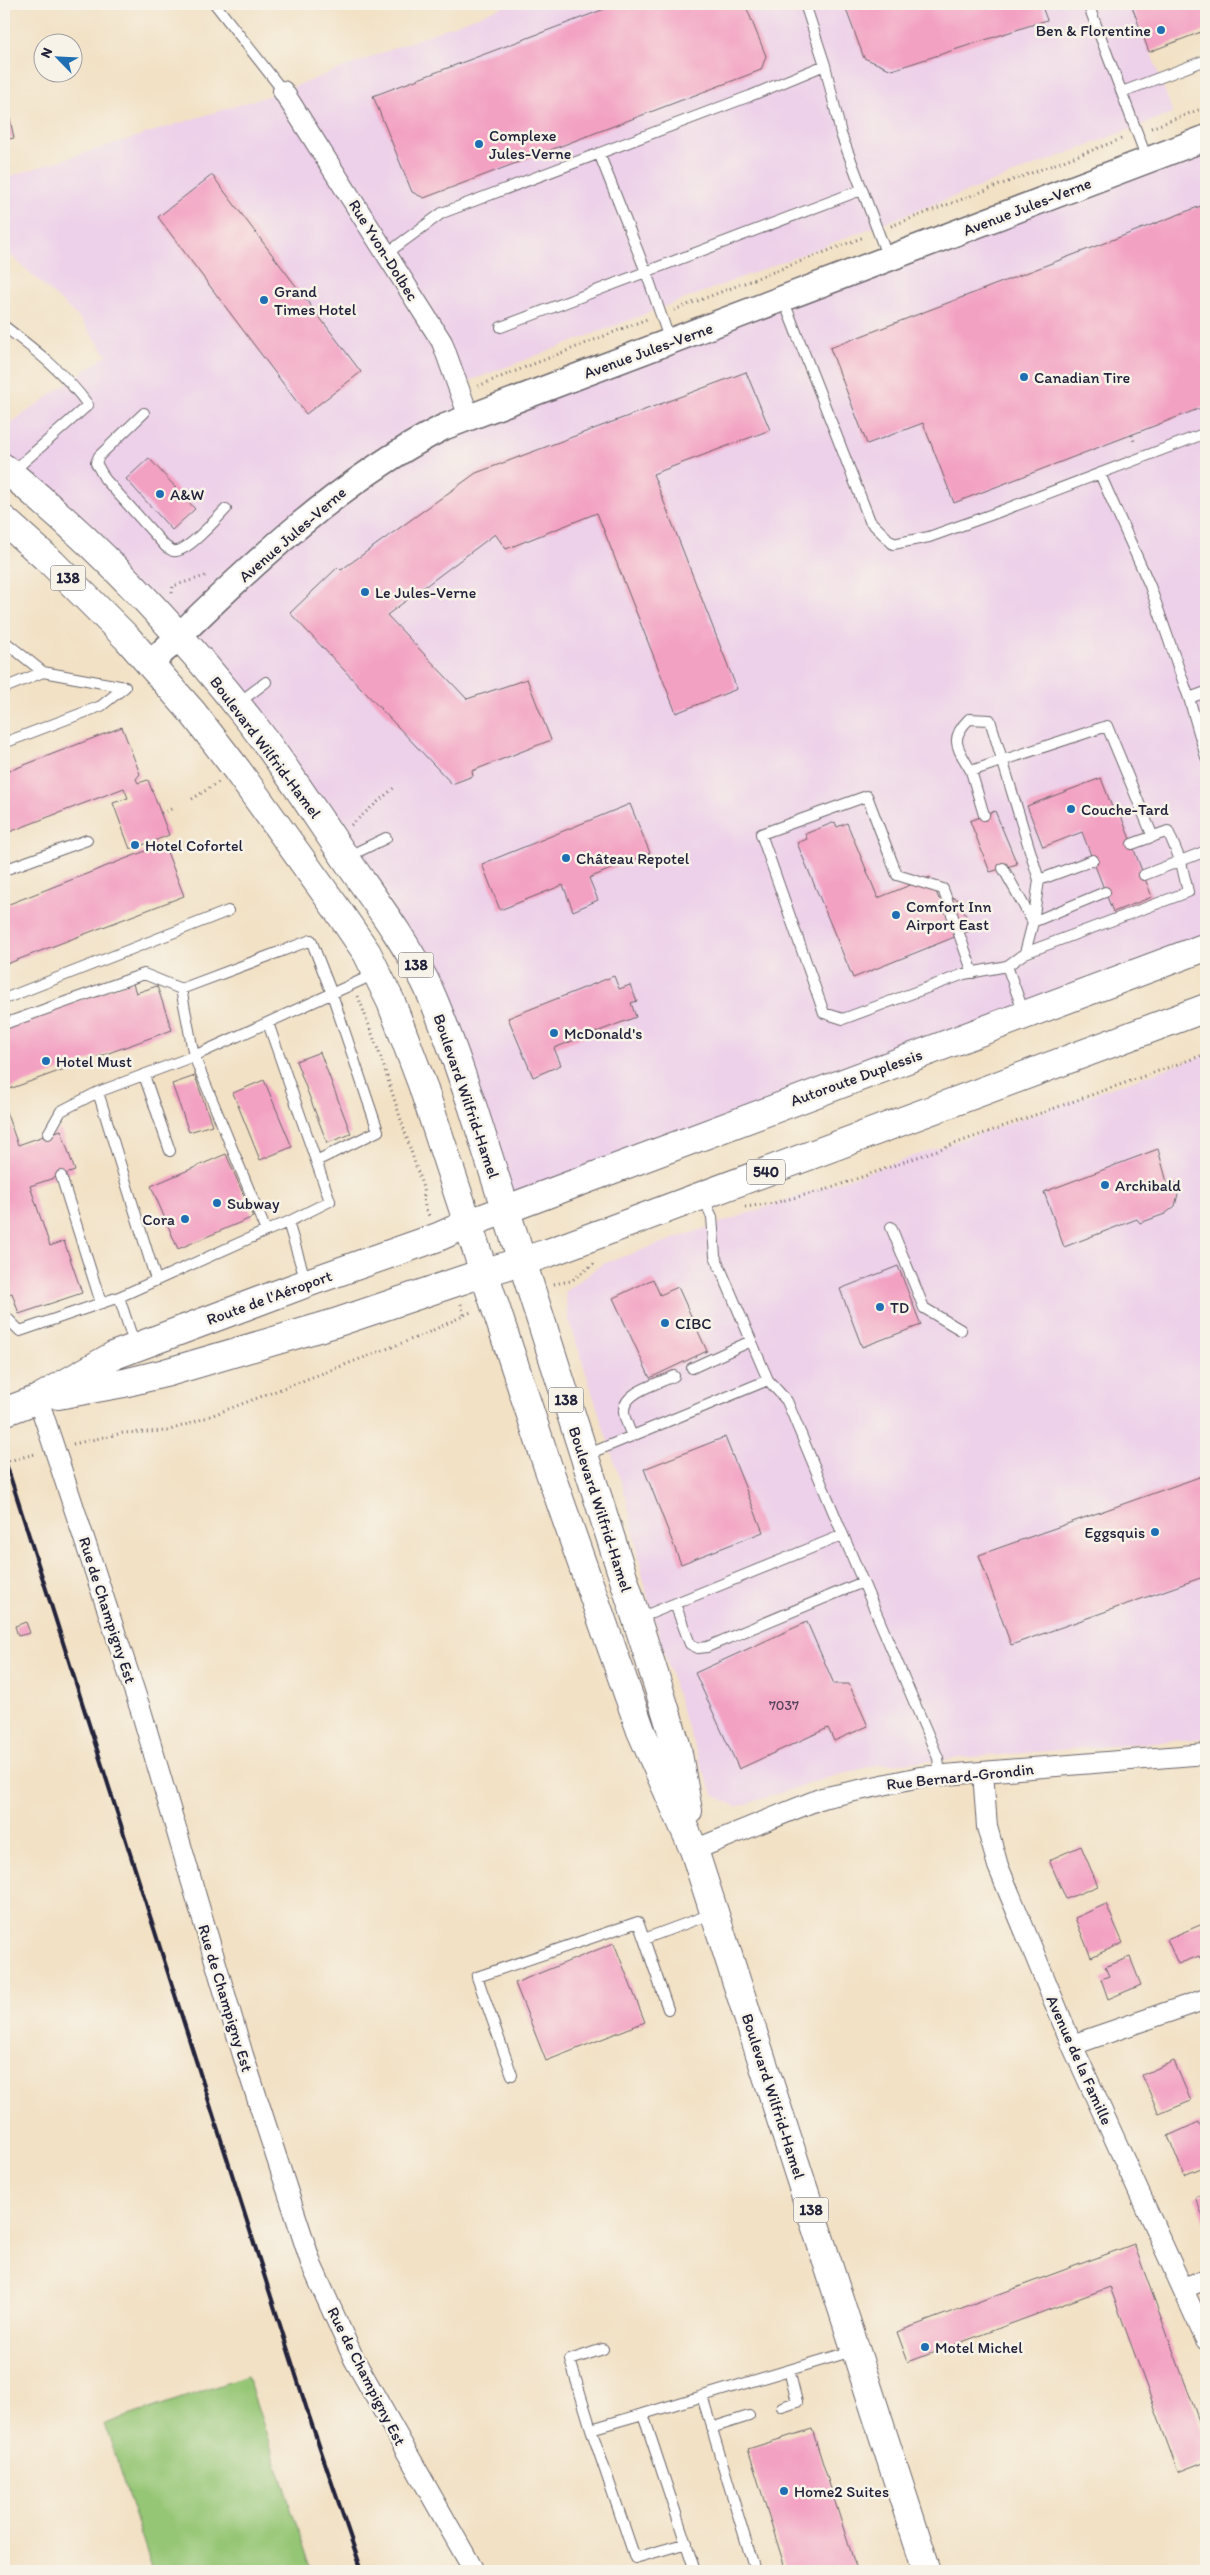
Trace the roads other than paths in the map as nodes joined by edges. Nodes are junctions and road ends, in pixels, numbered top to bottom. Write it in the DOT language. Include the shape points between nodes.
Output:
graph roads {
  1 [pos="215,4"];
  2 [pos="805,4"];
  3 [pos="1088,4"];
  4 [pos="1206,60"];
  5 [pos="825,65"];
  6 [pos="283,91"];
  7 [pos="1122,92"];
  8 [pos="1206,138"];
  9 [pos="599,153"];
  10 [pos="1148,160"];
  11 [pos="861,190"];
  12 [pos="386,254"];
  13 [pos="888,259"];
  14 [pos="646,272"];
  15 [pos="783,299"];
  16 [pos="4,326"];
  17 [pos="501,327"];
  18 [pos="671,342"];
  19 [pos="144,413"];
  20 [pos="469,417"];
  21 [pos="1206,433"];
  22 [pos="7,471"];
  23 [pos="1100,474"];
  24 [pos="226,509"];
  25 [pos="4,520"];
  26 [pos="178,637"];
  27 [pos="4,641"];
  28 [pos="151,663"];
  29 [pos="43,672"];
  30 [pos="266,682"];
  31 [pos="4,688"];
  32 [pos="1206,693"];
  33 [pos="1189,698"];
  34 [pos="236,704"];
  35 [pos="4,743"];
  36 [pos="1206,757"];
  37 [pos="1004,762"];
  38 [pos="971,771"];
  39 [pos="984,815"];
  40 [pos="1153,837"];
  41 [pos="386,838"];
  42 [pos="87,840"];
  43 [pos="1132,844"];
  44 [pos="339,849"];
  45 [pos="1206,851"];
  46 [pos="1093,860"];
  47 [pos="1180,862"];
  48 [pos="1003,868"];
  49 [pos="4,870"];
  50 [pos="1144,875"];
  51 [pos="1039,880"];
  52 [pos="1105,892"];
  53 [pos="228,911"];
  54 [pos="1033,922"];
  55 [pos="1206,947"];
  56 [pos="1025,953"];
  57 [pos="1007,966"];
  58 [pos="378,973"];
  59 [pos="972,973"];
  60 [pos="180,989"];
  61 [pos="332,994"];
  62 [pos="4,998"];
  63 [pos="1206,1008"];
  64 [pos="1025,1014"];
  65 [pos="268,1022"];
  66 [pos="4,1024"];
  67 [pos="194,1056"];
  68 [pos="144,1075"];
  69 [pos="98,1092"];
  70 [pos="48,1134"];
  71 [pos="170,1151"];
  72 [pos="316,1161"];
  73 [pos="61,1176"];
  74 [pos="702,1196"];
  75 [pos="506,1210"];
  76 [pos="288,1222"];
  77 [pos="467,1224"];
  78 [pos="891,1227"];
  79 [pos="266,1231"];
  80 [pos="522,1261"];
  81 [pos="483,1273"];
  82 [pos="156,1280"];
  83 [pos="307,1283"];
  84 [pos="119,1297"];
  85 [pos="101,1303"];
  86 [pos="4,1315"];
  87 [pos="961,1330"];
  88 [pos="751,1341"];
  89 [pos="135,1347"];
  90 [pos="692,1368"];
  91 [pos="674,1376"];
  92 [pos="768,1380"];
  93 [pos="38,1399"];
  94 [pos="4,1412"];
  95 [pos="632,1436"];
  96 [pos="583,1456"];
  97 [pos="843,1535"];
  98 [pos="864,1582"];
  99 [pos="675,1604"];
  100 [pos="636,1620"];
  101 [pos="1206,1754"];
  102 [pos="983,1772"];
  103 [pos="940,1775"];
  104 [pos="694,1850"];
  105 [pos="715,1913"];
  106 [pos="644,1939"];
  107 [pos="1206,1999"];
  108 [pos="668,2009"];
  109 [pos="1072,2045"];
  110 [pos="512,2075"];
  111 [pos="1206,2279"];
  112 [pos="1184,2288"];
  113 [pos="1206,2340"];
  114 [pos="603,2349"];
  115 [pos="857,2349"];
  116 [pos="789,2370"];
  117 [pos="702,2396"];
  118 [pos="782,2406"];
  119 [pos="644,2414"];
  120 [pos="749,2416"];
  121 [pos="711,2428"];
  122 [pos="591,2429"];
  123 [pos="687,2543"];
  124 [pos="474,2571"];
  125 [pos="695,2571"];
  126 [pos="755,2571"];
  127 [pos="927,2571"];
  1 -- 6 [label="lane"];
  2 -- 5 [label="lane"];
  3 -- 7 [label="lane"];
  4 -- 7 [label="lane"];
  5 -- 9 [label="lane"];
  5 -- 11 [label="lane" via="841,134"];
  6 -- 12 [label="street, Rue Yvon-Dolbec"];
  7 -- 10 [label="lane"];
  8 -- 10 [label="street, Avenue Jules-Verne"];
  9 -- 12 [label="lane" via="442,213"];
  9 -- 14 [label="lane"];
  10 -- 13 [label="street, Avenue Jules-Verne"];
  11 -- 13 [label="lane"];
  11 -- 14 [label="lane"];
  12 -- 20 [label="street, Rue Yvon-Dolbec" via="442,342"];
  13 -- 15 [label="street, Avenue Jules-Verne"];
  14 -- 17 [label="lane"];
  14 -- 18 [label="lane"];
  15 -- 18 [label="street, Avenue Jules-Verne"];
  15 -- 23 [label="lane" via="870,521 893,544 928,536"];
  16 -- 22 [label="lane" via="55,366 88,405"];
  18 -- 20 [label="street, Avenue Jules-Verne"];
  19 -- 24 [label="lane" via="99,456 96,463 105,479 166,547 174,551 190,544"];
  20 -- 26 [label="street, Avenue Jules-Verne" via="402,450 336,494"];
  21 -- 23 [label="lane"];
  22 -- 26 [label="main road, Boulevard Wilfrid-Hamel" via="95,550"];
  23 -- 33 [label="lane" via="1150,586"];
  25 -- 28 [label="main road, Boulevard Wilfrid-Hamel / 138" via="52,563"];
  26 -- 28 [label="street, Avenue Jules-Verne"];
  26 -- 34 [label="main road, Boulevard Wilfrid-Hamel"];
  27 -- 29 [label="lane"];
  28 -- 58 [label="main road, Boulevard Wilfrid-Hamel / 138" via="237,770 339,912"];
  29 -- 31 [label="lane"];
  29 -- 35 [label="lane" via="125,687 101,706"];
  30 -- 34 [label="lane"];
  32 -- 33 [label="lane"];
  33 -- 36 [label="lane"];
  34 -- 44 [label="main road, Boulevard Wilfrid-Hamel / 138"];
  37 -- 38 [label="lane"];
  37 -- 38 [label="lane" via="990,720 969,719 958,729 956,744"];
  37 -- 40 [label="lane" via="1107,726"];
  37 -- 51 [label="lane"];
  38 -- 39 [label="lane"];
  40 -- 43 [label="lane"];
  40 -- 47 [label="lane" via="1168,831"];
  41 -- 44 [label="lane"];
  42 -- 49 [label="lane"];
  44 -- 75 [label="main road, Boulevard Wilfrid-Hamel / 138" via="391,924 425,983 448,1035"];
  45 -- 47 [label="lane"];
  46 -- 51 [label="lane"];
  47 -- 50 [label="lane"];
  47 -- 56 [label="lane" via="1188,892"];
  48 -- 54 [label="lane"];
  51 -- 54 [label="lane"];
  52 -- 54 [label="lane"];
  53 -- 62 [label="lane"];
  54 -- 56 [label="lane"];
  55 -- 64 [label="main road, Autoroute Duplessis"];
  56 -- 57 [label="lane"];
  57 -- 59 [label="lane"];
  57 -- 64 [label="lane"];
  58 -- 61 [label="lane"];
  58 -- 77 [label="main road, Boulevard Wilfrid-Hamel" via="401,1024"];
  59 -- 59 [label="lane" via="843,1020 824,1013 761,834 867,796 897,875 942,889"];
  60 -- 61 [label="lane" via="311,940"];
  60 -- 66 [label="lane" via="144,974"];
  60 -- 67 [label="lane"];
  61 -- 65 [label="lane"];
  61 -- 72 [label="lane" via="378,1131"];
  63 -- 74 [label="main road, 540"];
  64 -- 75 [label="main road, Autoroute Duplessis"];
  65 -- 67 [label="lane"];
  65 -- 72 [label="lane"];
  67 -- 68 [label="lane"];
  67 -- 79 [label="lane"];
  68 -- 69 [label="lane"];
  68 -- 71 [label="lane"];
  69 -- 70 [label="lane" via="60,1111"];
  69 -- 82 [label="lane"];
  72 -- 76 [label="lane" via="330,1201"];
  73 -- 85 [label="lane"];
  74 -- 80 [label="main road, 540"];
  74 -- 88 [label="lane" via="712,1217 715,1256"];
  75 -- 77 [label="main road, Route de l'Aéroport"];
  75 -- 80 [label="main road, Boulevard Wilfrid-Hamel / 138"];
  76 -- 79 [label="lane"];
  76 -- 83 [label="lane"];
  77 -- 81 [label="main road, Boulevard Wilfrid-Hamel"];
  77 -- 83 [label="main road, Route de l'Aéroport"];
  78 -- 87 [label="lane" via="924,1308"];
  79 -- 82 [label="lane"];
  80 -- 81 [label="main road, Route de l'Aéroport / 540"];
  80 -- 96 [label="main road, Boulevard Wilfrid-Hamel / 138"];
  81 -- 93 [label="main road, Route de l'Aéroport" via="335,1324 165,1373"];
  81 -- 104 [label="main road, Boulevard Wilfrid-Hamel" via="641,1731"];
  82 -- 84 [label="lane"];
  83 -- 89 [label="main road, Route de l'Aéroport"];
  84 -- 85 [label="lane"];
  84 -- 89 [label="lane"];
  85 -- 86 [label="lane" via="20,1330"];
  88 -- 90 [label="lane"];
  88 -- 92 [label="lane"];
  89 -- 93 [label="main road, Route de l'Aéroport"];
  91 -- 95 [label="lane" via="632,1396 626,1404 624,1411"];
  92 -- 95 [label="lane"];
  92 -- 97 [label="lane" via="787,1401"];
  93 -- 94 [label="main road, Route de l'Aéroport"];
  93 -- 124 [label="street, Rue de Champigny Est" via="142,1714 243,2055 312,2266 354,2359"];
  95 -- 96 [label="lane"];
  96 -- 100 [label="main road, Boulevard Wilfrid-Hamel / 138"];
  97 -- 98 [label="lane"];
  97 -- 99 [label="lane"];
  98 -- 99 [label="lane" via="708,1647 698,1648 690,1644"];
  98 -- 103 [label="lane" via="938,1758"];
  99 -- 100 [label="lane"];
  100 -- 104 [label="main road, Boulevard Wilfrid-Hamel / 138" via="677,1748"];
  101 -- 102 [label="street, Rue Bernard-Grondin"];
  102 -- 103 [label="street, Rue Bernard-Grondin"];
  102 -- 109 [label="street, Avenue de la Famille" via="987,1827 998,1866"];
  103 -- 104 [label="street, Rue Bernard-Grondin" via="822,1798"];
  104 -- 105 [label="main road, Boulevard Wilfrid-Hamel / 138"];
  105 -- 106 [label="lane"];
  105 -- 115 [label="main road, Boulevard Wilfrid-Hamel / 138"];
  106 -- 108 [label="lane"];
  106 -- 110 [label="lane" via="638,1922 477,1977"];
  107 -- 109 [label="street"];
  109 -- 112 [label="street, Avenue de la Famille"];
  111 -- 112 [label="street"];
  112 -- 113 [label="street, Avenue de la Famille"];
  114 -- 122 [label="lane" via="570,2360"];
  115 -- 116 [label="lane"];
  115 -- 127 [label="main road, Boulevard Wilfrid-Hamel / 138"];
  116 -- 117 [label="lane"];
  116 -- 118 [label="lane" via="797,2402"];
  117 -- 119 [label="lane"];
  117 -- 121 [label="lane"];
  119 -- 122 [label="lane"];
  119 -- 123 [label="lane"];
  120 -- 121 [label="lane"];
  121 -- 126 [label="lane"];
  122 -- 123 [label="lane" via="635,2558"];
  123 -- 125 [label="lane"];
}
